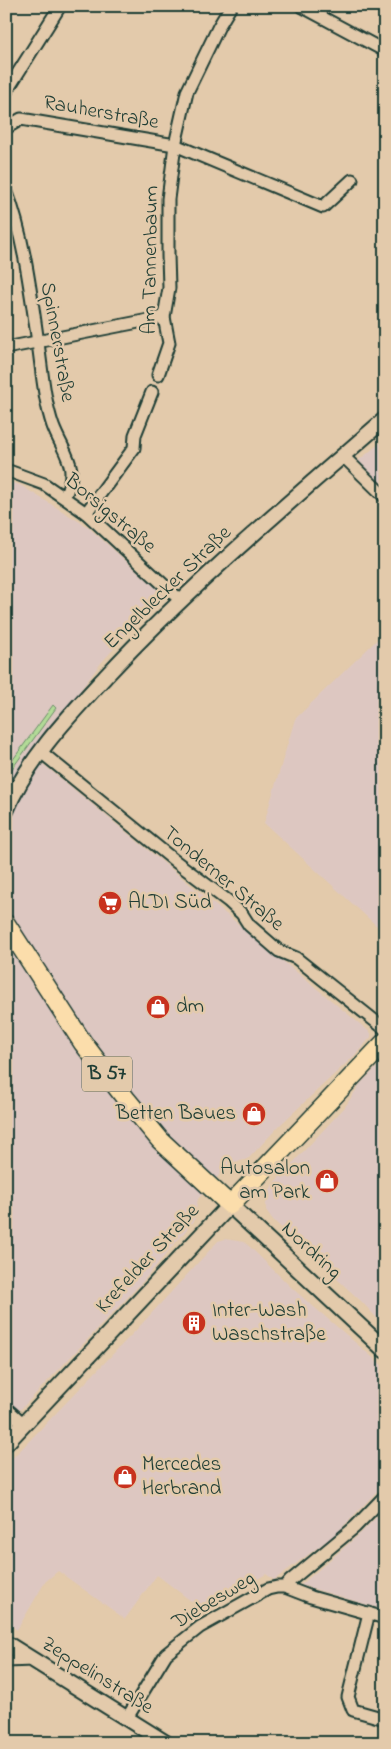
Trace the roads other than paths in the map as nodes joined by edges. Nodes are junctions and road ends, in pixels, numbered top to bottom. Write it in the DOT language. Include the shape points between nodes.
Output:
graph roads {
  1 [pos="60,6"];
  2 [pos="231,6"];
  3 [pos="301,6"];
  4 [pos="385,52"];
  5 [pos="6,92"];
  6 [pos="6,128"];
  7 [pos="175,145"];
  8 [pos="352,180"];
  9 [pos="6,190"];
  10 [pos="164,317"];
  11 [pos="38,343"];
  12 [pos="6,348"];
  13 [pos="158,375"];
  14 [pos="152,392"];
  15 [pos="385,419"];
  16 [pos="343,456"];
  17 [pos="6,470"];
  18 [pos="64,497"];
  19 [pos="385,497"];
  20 [pos="86,512"];
  21 [pos="180,600"];
  22 [pos="41,752"];
  23 [pos="6,810"];
  24 [pos="6,924"];
  25 [pos="385,1029"];
  26 [pos="385,1042"];
  27 [pos="230,1205"];
  28 [pos="385,1350"];
  29 [pos="6,1408"];
  30 [pos="24,1424"];
  31 [pos="6,1443"];
  32 [pos="385,1496"];
  33 [pos="285,1588"];
  34 [pos="369,1614"];
  35 [pos="385,1618"];
  36 [pos="6,1644"];
  37 [pos="33,1660"];
  38 [pos="6,1661"];
  39 [pos="127,1718"];
  40 [pos="385,1719"];
  41 [pos="166,1743"];
  1 -- 5 [label="street"];
  2 -- 7 [label="street, Am Tannenbaum" via="187,92"];
  3 -- 4 [label="street"];
  6 -- 7 [label="street, Rauherstraße" via="21,119"];
  7 -- 8 [label="street" via="324,207"];
  7 -- 10 [label="street, Am Tannenbaum" via="168,199 170,288"];
  9 -- 11 [label="street, Spinnerstraße" via="14,209"];
  10 -- 11 [label="street"];
  10 -- 13 [label="street, Am Tannenbaum" via="169,343"];
  11 -- 12 [label="street"];
  11 -- 18 [label="street, Spinnerstraße" via="53,426 70,463 71,485"];
  14 -- 20 [label="street" via="135,435 134,448"];
  15 -- 16 [label="street, Engelblecker Straße"];
  16 -- 19 [label="street"];
  16 -- 21 [label="street, Engelblecker Straße"];
  17 -- 18 [label="street, Borsigstraße" via="44,484"];
  18 -- 20 [label="street, Borsigstraße"];
  20 -- 21 [label="street, Borsigstraße"];
  21 -- 22 [label="street, Engelblecker Straße" via="70,714"];
  22 -- 23 [label="street, Engelblecker Straße"];
  22 -- 25 [label="street, Tonderner Straße" via="228,901 279,951 296,958"];
  24 -- 27 [label="main road, Nordring / B 57" via="83,1043 126,1099 160,1140"];
  26 -- 27 [label="main road, Krefelder Straße"];
  27 -- 28 [label="main road, Nordring"];
  27 -- 30 [label="main road, Krefelder Straße"];
  29 -- 30 [label="street"];
  30 -- 31 [label="main road, Krefelder Straße"];
  32 -- 33 [label="street" via="355,1527"];
  33 -- 34 [label="street, Diebesweg"];
  33 -- 39 [label="street, Diebesweg" via="268,1589 208,1622 166,1654"];
  34 -- 35 [label="street, Diebesweg"];
  34 -- 40 [label="street" via="348,1697 354,1710"];
  36 -- 37 [label="street, Zeppelinstraße"];
  37 -- 38 [label="street"];
  37 -- 39 [label="street, Zeppelinstraße"];
  39 -- 41 [label="street, Zeppelinstraße"];
}
